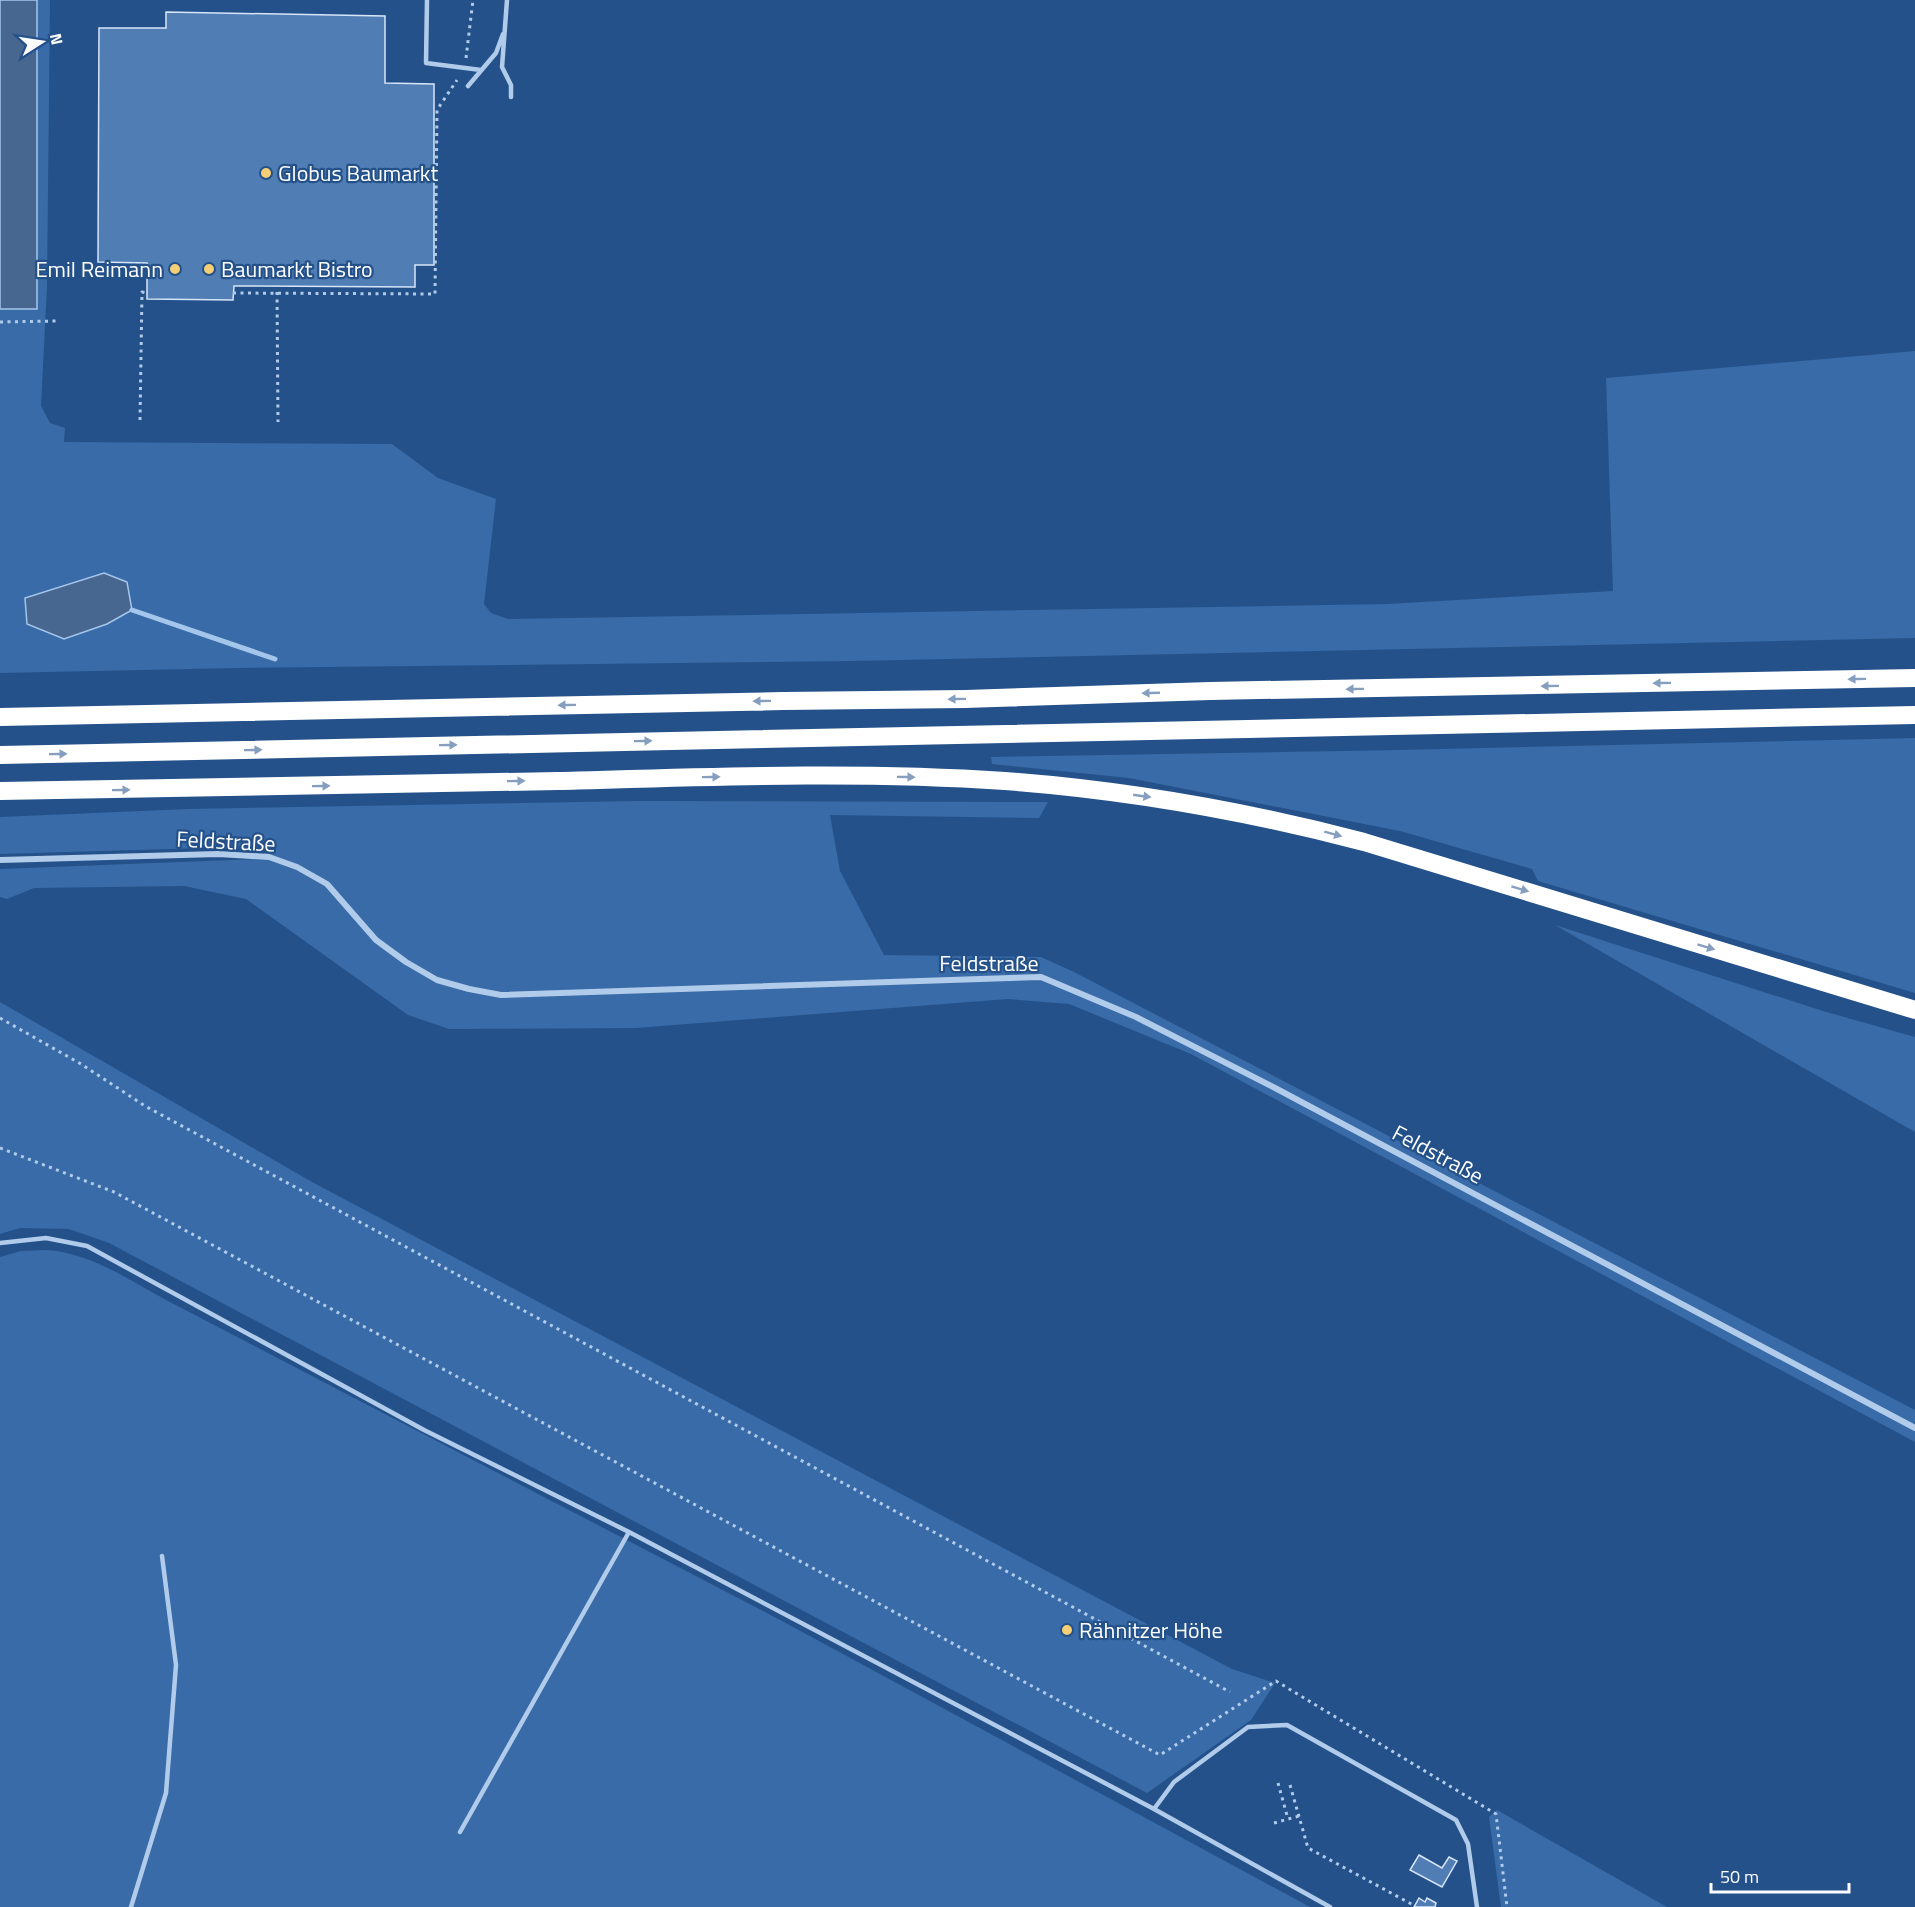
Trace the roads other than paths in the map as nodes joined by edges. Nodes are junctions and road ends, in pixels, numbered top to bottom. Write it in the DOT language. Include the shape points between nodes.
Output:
graph roads {
  1 [pos="427,0"];
  2 [pos="507,0"];
  3 [pos="506,29"];
  4 [pos="481,70"];
  5 [pos="468,86"];
  6 [pos="511,97"];
  7 [pos="1915,678"];
  8 [pos="1915,715"];
  9 [pos="0,717"];
  10 [pos="0,755"];
  11 [pos="0,791"];
  12 [pos="0,860"];
  13 [pos="1915,1010"];
  14 [pos="0,1243"];
  15 [pos="1915,1428"];
  16 [pos="629,1532"];
  17 [pos="162,1556"];
  18 [pos="1154,1809"];
  19 [pos="460,1832"];
  20 [pos="131,1907"];
  21 [pos="1330,1907"];
  22 [pos="1477,1907"];
  1 -- 4 [label="lane" via="426,63"];
  2 -- 3 [label="lane"];
  3 -- 4 [label="lane" via="496,53"];
  3 -- 6 [label="lane" via="502,67 511,85"];
  4 -- 5 [label="lane"];
  7 -- 9 [label="highway, one-way"];
  10 -- 8 [label="highway, one-way"];
  11 -- 13 [label="highway, one-way" via="793,776 937,778 1084,788 1297,824"];
  12 -- 15 [label="street, Feldstraße" via="218,854 269,858 297,867 327,884 376,940 426,974 501,995 1041,977 1136,1017 1267,1084"];
  14 -- 16 [label="lane" via="46,1238 87,1246 424,1430"];
  16 -- 18 [label="lane"];
  16 -- 19 [label="lane"];
  17 -- 20 [label="lane" via="176,1665 166,1792"];
  18 -- 21 [label="lane"];
  18 -- 22 [label="lane" via="1174,1782 1248,1727 1287,1725 1456,1820 1468,1844"];
}
